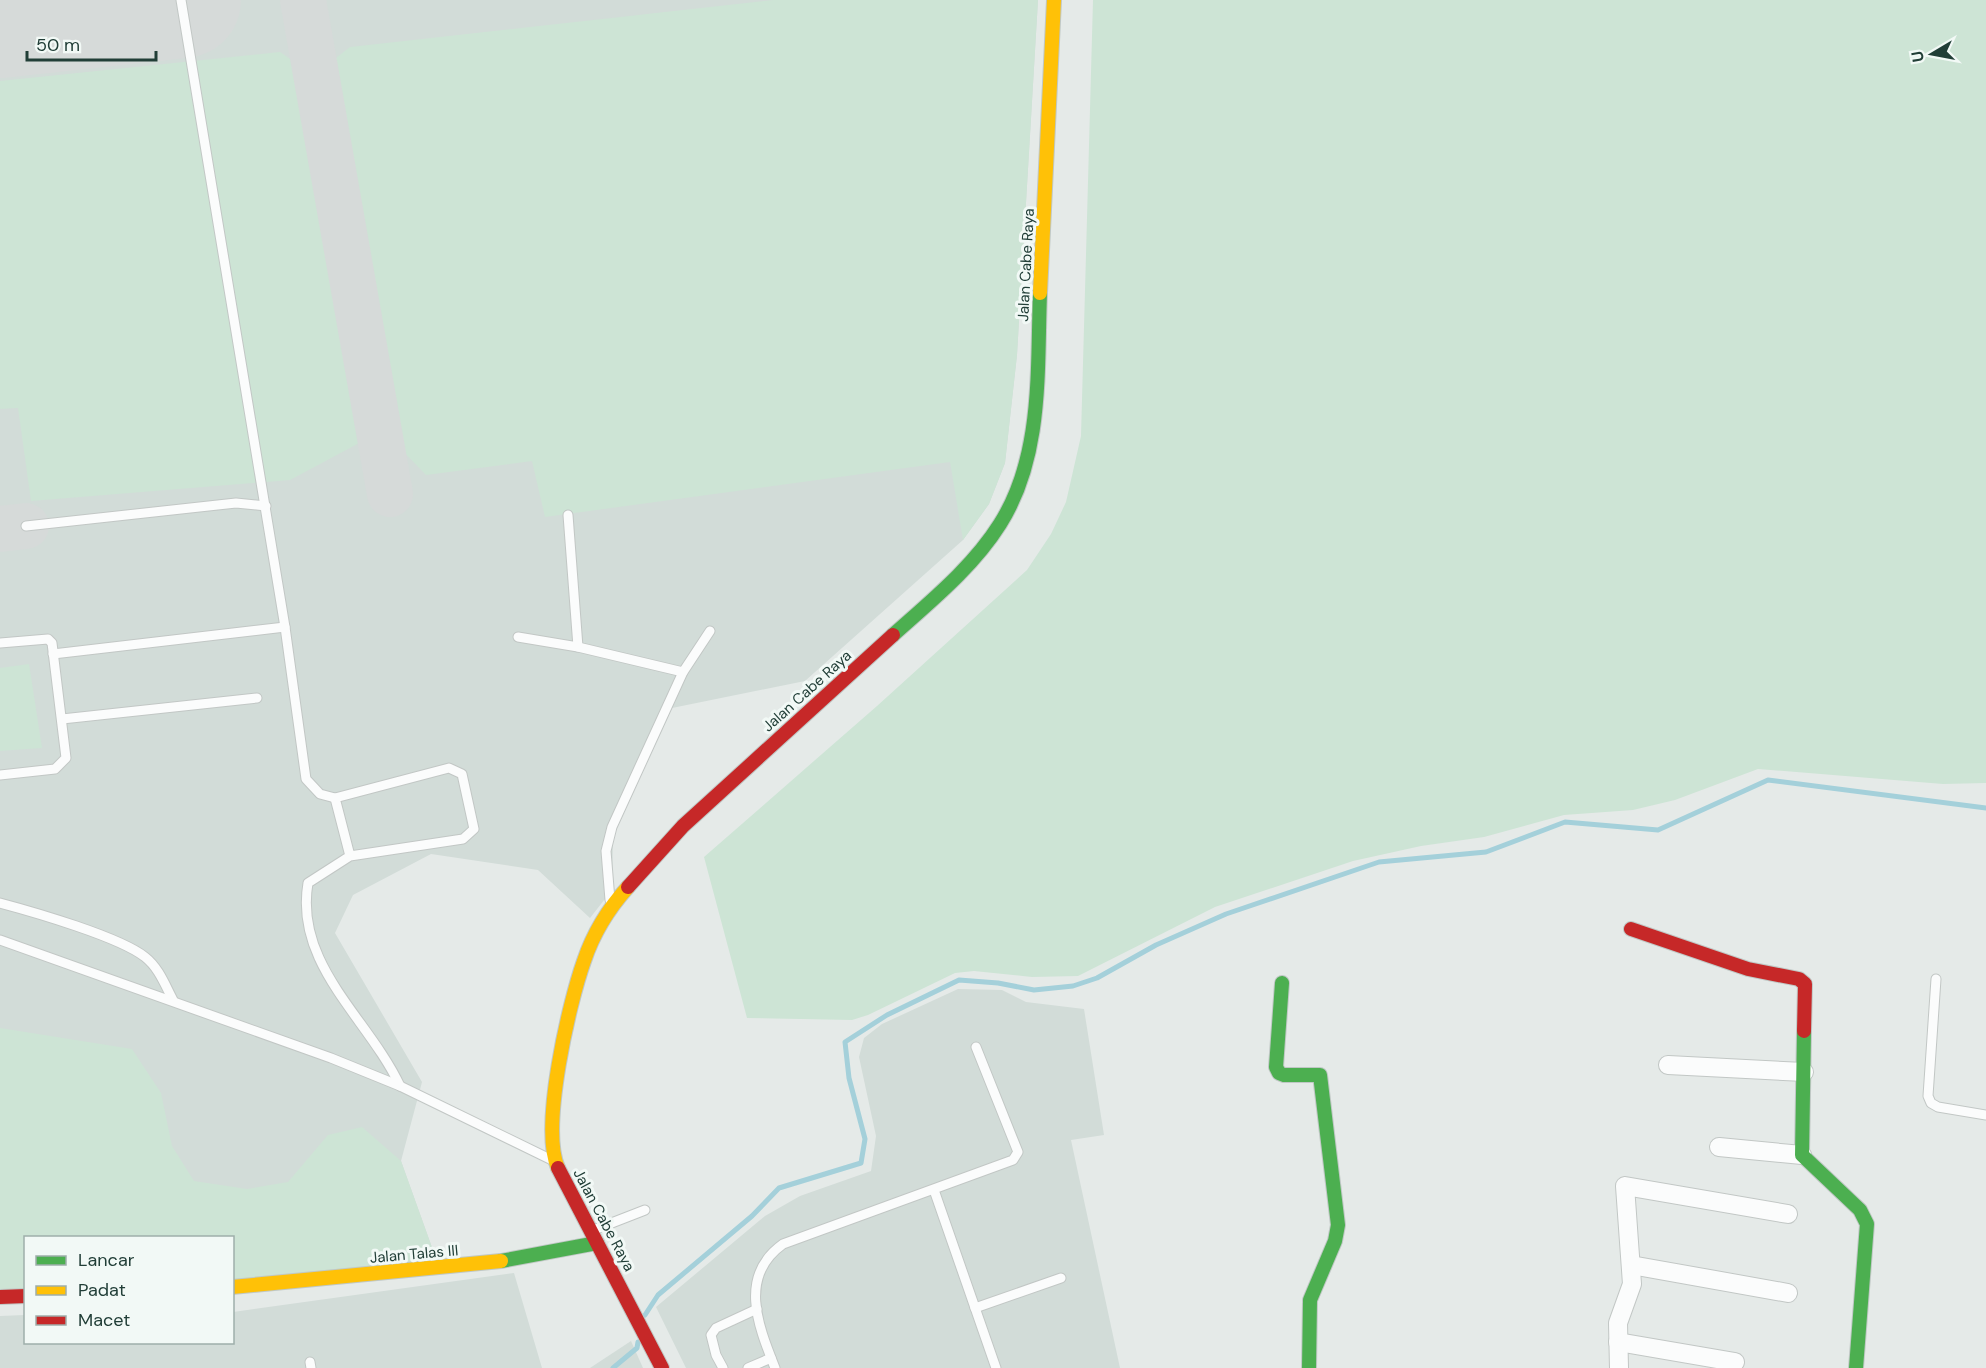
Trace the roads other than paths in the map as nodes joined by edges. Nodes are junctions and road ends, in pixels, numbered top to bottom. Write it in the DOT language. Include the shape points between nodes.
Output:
graph roads {
  1 [pos="181,0"];
  2 [pos="1054,0"];
  3 [pos="266,506"];
  4 [pos="568,515"];
  5 [pos="26,526"];
  6 [pos="285,627"];
  7 [pos="710,631"];
  8 [pos="518,637"];
  9 [pos="0,643"];
  10 [pos="578,647"];
  11 [pos="53,654"];
  12 [pos="683,672"];
  13 [pos="257,698"];
  14 [pos="63,719"];
  15 [pos="0,775"];
  16 [pos="335,798"];
  17 [pos="350,856"];
  18 [pos="0,903"];
  19 [pos="611,906"];
  20 [pos="1631,929"];
  21 [pos="0,940"];
  22 [pos="1936,979"];
  23 [pos="1282,983"];
  24 [pos="173,1000"];
  25 [pos="976,1047"];
  26 [pos="1668,1065"];
  27 [pos="1804,1072"];
  28 [pos="400,1086"];
  29 [pos="1986,1115"];
  30 [pos="1719,1147"];
  31 [pos="1802,1155"];
  32 [pos="555,1161"];
  33 [pos="934,1190"];
  34 [pos="645,1210"];
  35 [pos="1788,1214"];
  36 [pos="594,1237"];
  37 [pos="1631,1265"];
  38 [pos="1061,1278"];
  39 [pos="234,1287"];
  40 [pos="1788,1293"];
  41 [pos="24,1296"];
  42 [pos="0,1297"];
  43 [pos="975,1308"];
  44 [pos="757,1309"];
  45 [pos="1618,1342"];
  46 [pos="771,1358"];
  47 [pos="660,1362"];
  48 [pos="1735,1362"];
  49 [pos="723,1368"];
  50 [pos="748,1368"];
  51 [pos="775,1368"];
  52 [pos="996,1368"];
  53 [pos="1309,1368"];
  54 [pos="1619,1368"];
  55 [pos="1856,1368"];
  1 -- 3 [label="lane"];
  2 -- 19 [label="main road, Jalan Cabe Raya" via="1035,412 1028,462 1010,508 986,546 950,583 683,826"];
  3 -- 5 [label="lane" via="237,503"];
  3 -- 6 [label="lane"];
  4 -- 10 [label="lane"];
  6 -- 11 [label="lane"];
  6 -- 16 [label="lane" via="306,779 320,794"];
  7 -- 12 [label="lane"];
  8 -- 10 [label="lane"];
  9 -- 11 [label="lane" via="48,639"];
  10 -- 12 [label="lane"];
  11 -- 14 [label="lane"];
  12 -- 19 [label="lane" via="612,827 606,851"];
  13 -- 14 [label="lane"];
  14 -- 15 [label="lane" via="66,758 62,765"];
  16 -- 17 [label="lane"];
  16 -- 17 [label="lane" via="449,768 462,774 474,829 469,835"];
  17 -- 28 [label="lane" via="308,883 306,910 322,964 338,994 390,1064"];
  18 -- 24 [label="lane" via="119,943 144,957 159,971"];
  19 -- 32 [label="main road, Jalan Cabe Raya" via="584,960 566,1031 555,1096"];
  20 -- 27 [label="main road" via="1748,969 1803,981"];
  21 -- 24 [label="lane"];
  22 -- 29 [label="lane" via="1928,1096 1938,1107"];
  23 -- 53 [label="main road" via="1276,1067 1284,1076 1314,1072 1320,1075 1338,1212 1335,1241 1310,1300"];
  24 -- 28 [label="lane"];
  25 -- 33 [label="lane" via="1018,1152 1013,1160"];
  26 -- 27 [label="street"];
  27 -- 31 [label="main road"];
  28 -- 32 [label="lane"];
  30 -- 31 [label="street"];
  31 -- 55 [label="main road" via="1860,1210 1867,1224"];
  32 -- 36 [label="main road, Jalan Cabe Raya"];
  33 -- 43 [label="lane"];
  33 -- 44 [label="lane" via="783,1244 759,1268 755,1287"];
  34 -- 36 [label="lane"];
  35 -- 37 [label="street" via="1625,1186"];
  36 -- 39 [label="main road, Jalan Talas III" via="531,1258 486,1265"];
  36 -- 47 [label="main road, Jalan Cabe Raya"];
  37 -- 40 [label="street"];
  37 -- 45 [label="street" via="1632,1284 1618,1323"];
  38 -- 43 [label="lane"];
  41 -- 42 [label="main road"];
  43 -- 52 [label="lane"];
  44 -- 46 [label="lane"];
  44 -- 49 [label="lane" via="716,1328 711,1335"];
  45 -- 48 [label="street"];
  45 -- 54 [label="street"];
  46 -- 50 [label="lane"];
  46 -- 51 [label="lane"];
}
